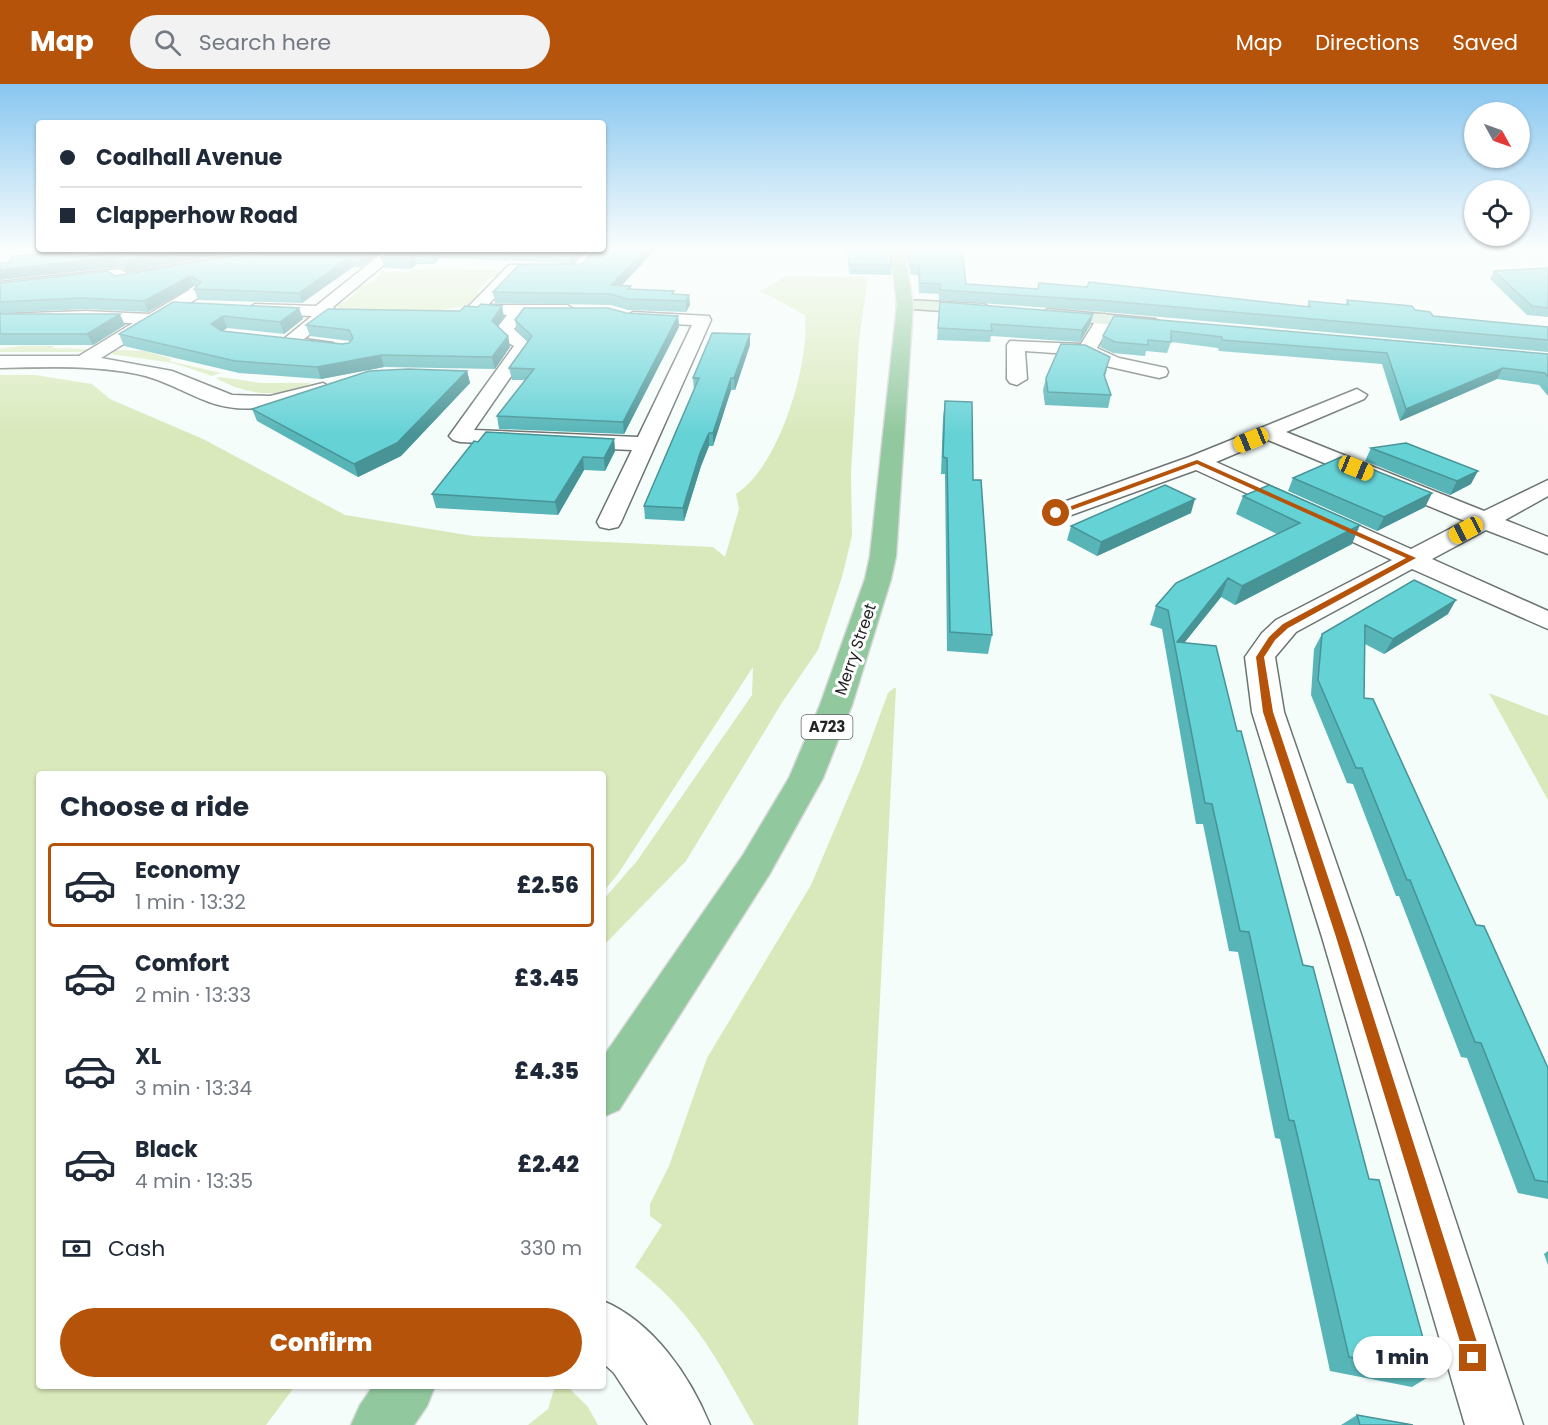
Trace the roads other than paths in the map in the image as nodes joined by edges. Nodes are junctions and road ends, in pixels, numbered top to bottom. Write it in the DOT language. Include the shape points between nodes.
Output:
graph roads {
  1 [pos="168,311"];
  2 [pos="316,311"];
  3 [pos="328,311"];
  4 [pos="511,311"];
  5 [pos="520,311"];
  6 [pos="589,311"];
  7 [pos="905,311"];
  8 [pos="995,311"];
  9 [pos="1002,311"];
  10 [pos="611,312"];
  11 [pos="1025,313"];
  12 [pos="9,318"];
  13 [pos="1105,319"];
  14 [pos="153,320"];
  15 [pos="1175,326"];
  16 [pos="268,339"];
  17 [pos="290,342"];
  18 [pos="346,348"];
  19 [pos="1087,350"];
  20 [pos="83,361"];
  21 [pos="0,362"];
  22 [pos="1159,372"];
  23 [pos="478,376"];
  24 [pos="500,377"];
  25 [pos="1017,379"];
  26 [pos="343,382"];
  27 [pos="1357,394"];
  28 [pos="1270,433"];
  29 [pos="644,444"];
  30 [pos="1197,462"];
  31 [pos="1548,487"];
  32 [pos="1056,513"];
  33 [pos="1484,520"];
  34 [pos="609,522"];
  35 [pos="1548,546"];
  36 [pos="1412,558"];
  37 [pos="1548,621"];
  38 [pos="606,1090"];
  39 [pos="606,1330"];
  40 [pos="405,1389"];
  41 [pos="380,1425"];
  42 [pos="681,1425"];
  43 [pos="1494,1425"];
  1 -- 14 [label="street"];
  2 -- 3 [label="street"];
  3 -- 17 [label="street"];
  4 -- 5 [label="street"];
  5 -- 6 [label="street"];
  5 -- 24 [label="street" via="505,332 523,346"];
  7 -- 38 [label="main road, Merry Street / A723" via="883,556 836,705 806,778 756,865"];
  8 -- 9 [label="main road"];
  10 -- 29 [label="street" via="627,317 703,320"];
  11 -- 13 [label="main road"];
  12 -- 14 [label="street" via="86,316"];
  13 -- 15 [label="main road"];
  13 -- 19 [label="street"];
  14 -- 20 [label="street"];
  16 -- 17 [label="street"];
  17 -- 18 [label="street"];
  19 -- 22 [label="street" via="1113,362"];
  19 -- 25 [label="street" via="1016,345"];
  20 -- 21 [label="street"];
  20 -- 26 [label="street" via="165,375 232,401 270,402"];
  23 -- 24 [label="street"];
  24 -- 29 [label="street" via="460,436"];
  27 -- 28 [label="street"];
  28 -- 30 [label="street"];
  28 -- 33 [label="street"];
  29 -- 34 [label="street"];
  30 -- 32 [label="street"];
  30 -- 36 [label="street"];
  31 -- 33 [label="street"];
  33 -- 35 [label="street"];
  33 -- 36 [label="street"];
  36 -- 37 [label="street"];
  36 -- 43 [label="street" via="1286,626 1260,657 1268,712"];
  39 -- 42 [label="street" via="634,1353"];
  40 -- 41 [label="main road"];
}
